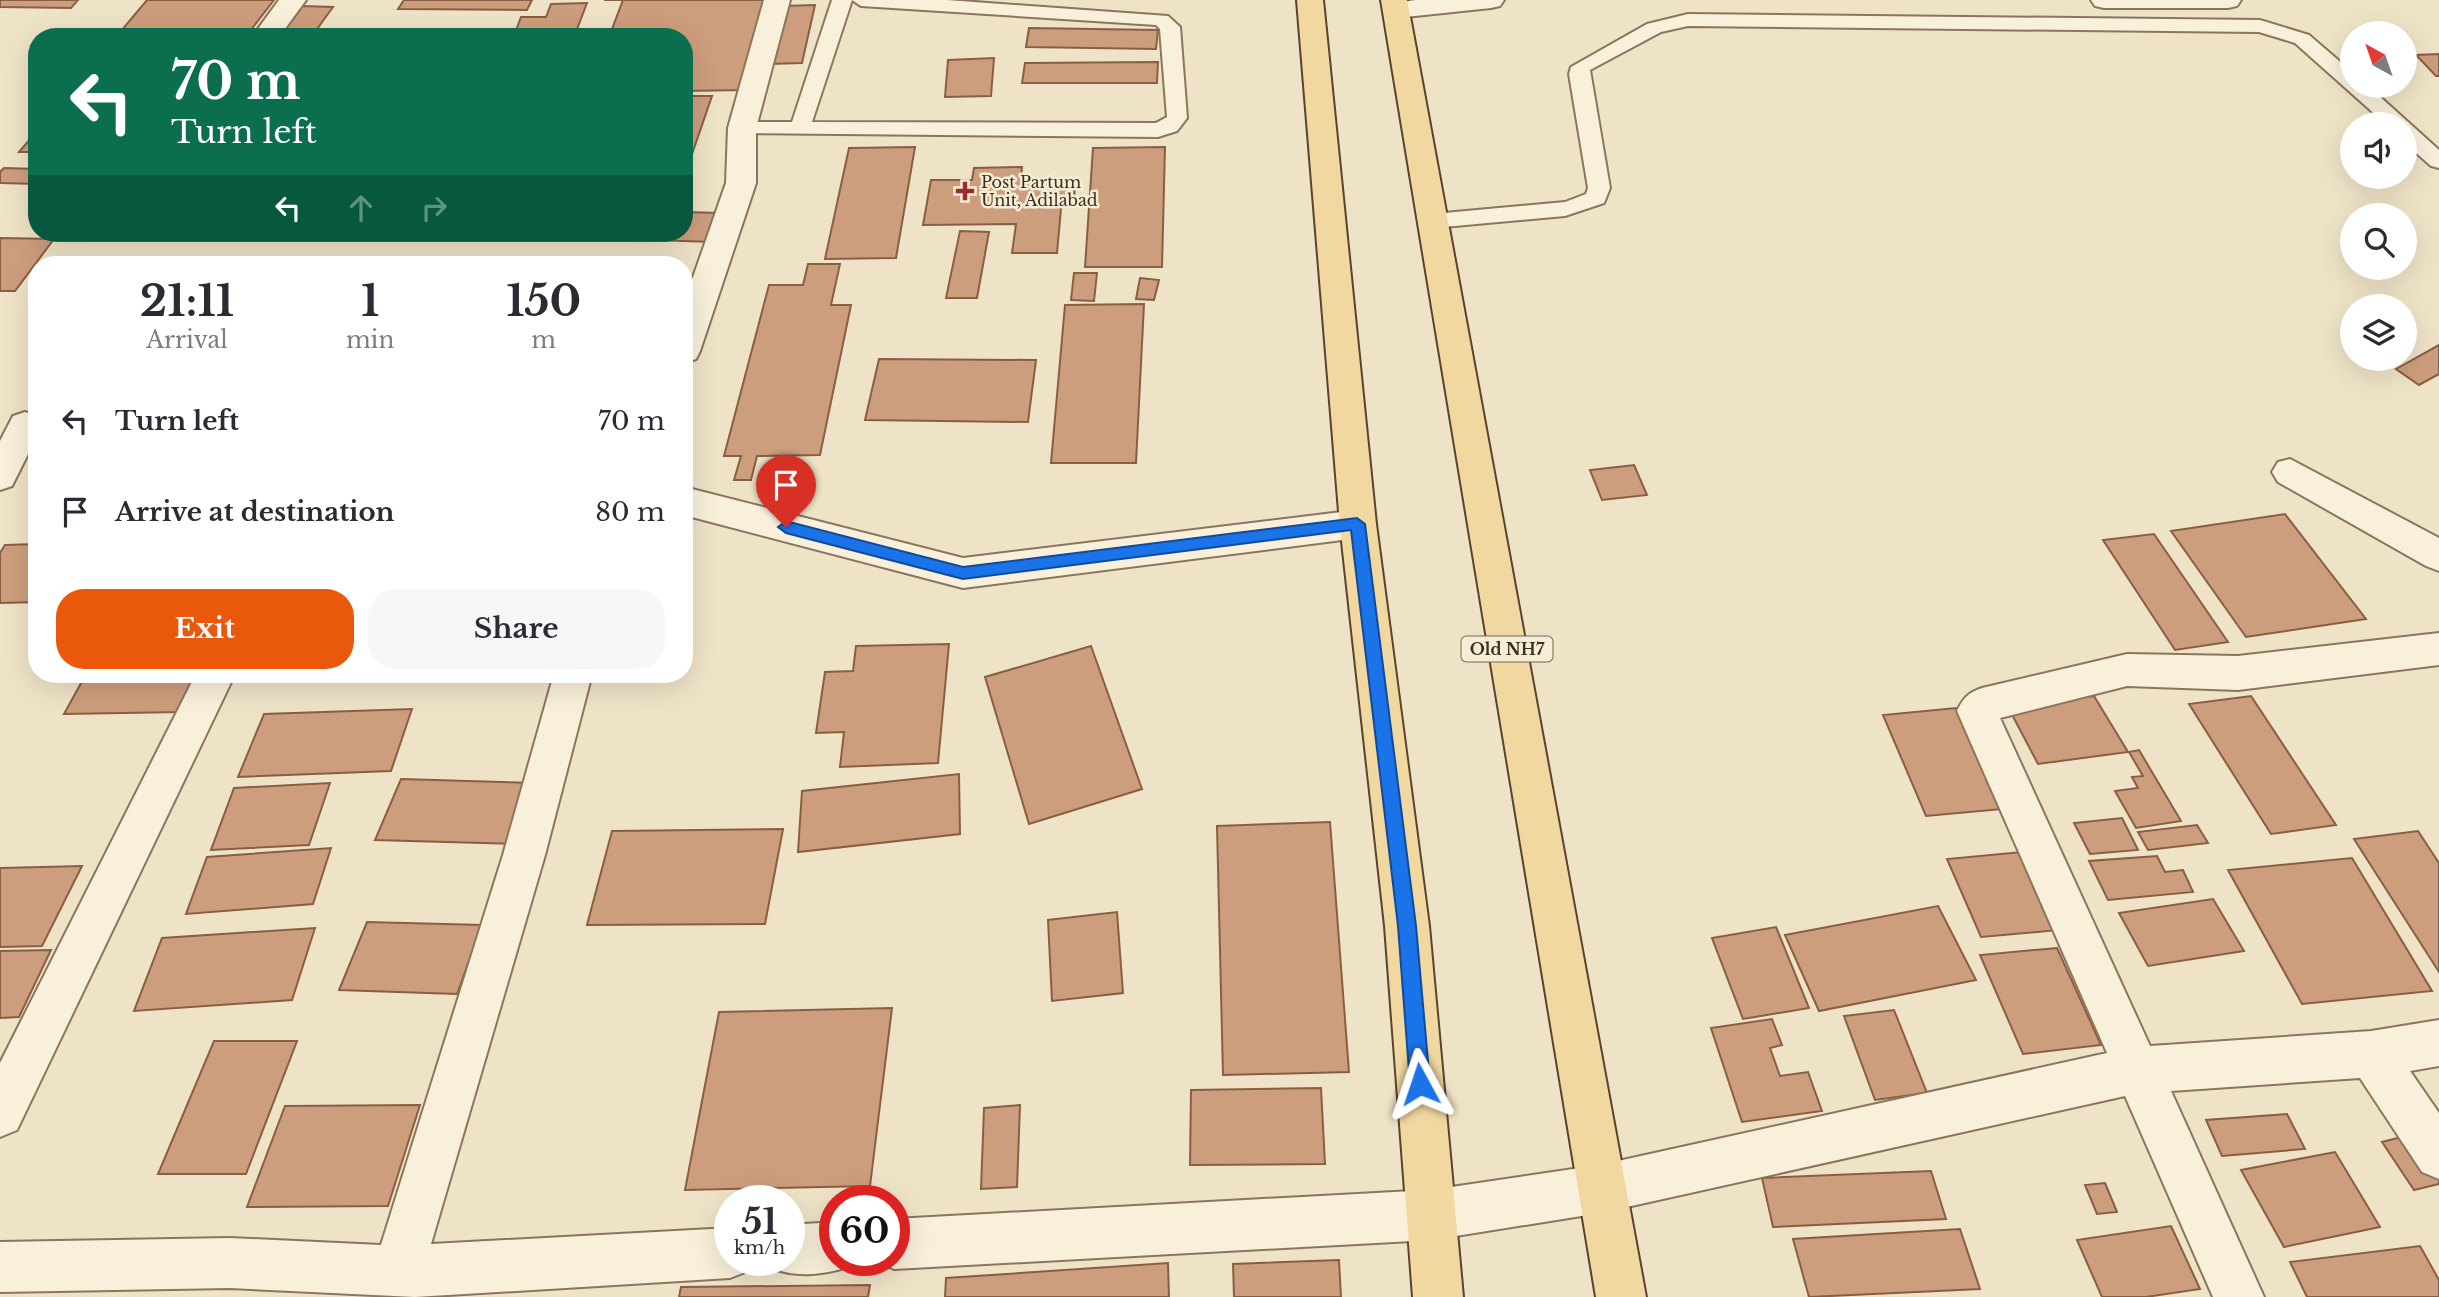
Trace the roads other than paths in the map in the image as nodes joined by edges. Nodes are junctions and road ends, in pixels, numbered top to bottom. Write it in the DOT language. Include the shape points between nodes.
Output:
graph roads {
  1 [pos="293,0"];
  2 [pos="777,0"];
  3 [pos="842,0"];
  4 [pos="861,0"];
  5 [pos="1310,0"];
  6 [pos="1491,0"];
  7 [pos="2104,0"];
  8 [pos="2228,0"];
  9 [pos="1395,5"];
  10 [pos="272,28"];
  11 [pos="2340,72"];
  12 [pos="2369,98"];
  13 [pos="2385,112"];
  14 [pos="742,128"];
  15 [pos="800,128"];
  16 [pos="2417,142"];
  17 [pos="2439,162"];
  18 [pos="1433,221"];
  19 [pos="693,324"];
  20 [pos="21,424"];
  21 [pos="2290,472"];
  22 [pos="0,476"];
  23 [pos="693,503"];
  24 [pos="1357,524"];
  25 [pos="2439,556"];
  26 [pos="2439,649"];
  27 [pos="212,683"];
  28 [pos="571,683"];
  29 [pos="2439,1043"];
  30 [pos="2371,1054"];
  31 [pos="2137,1070"];
  32 [pos="0,1113"];
  33 [pos="2439,1155"];
  34 [pos="1600,1189"];
  35 [pos="1431,1215"];
  36 [pos="910,1243"];
  37 [pos="714,1254"];
  38 [pos="0,1267"];
  39 [pos="393,1284"];
  40 [pos="1438,1297"];
  41 [pos="1621,1297"];
  42 [pos="2239,1297"];
  1 -- 10 [label="street"];
  2 -- 14 [label="street"];
  3 -- 15 [label="lane"];
  4 -- 15 [label="lane" via="1161,20 1170,27 1177,118 1158,130"];
  5 -- 24 [label="main road"];
  6 -- 9 [label="street"];
  7 -- 8 [label="street"];
  9 -- 18 [label="main road, Old NH7"];
  11 -- 18 [label="lane" via="2302,39 2260,26 1688,20 1654,28 1581,67 1599,188 1596,198 1565,209"];
  12 -- 13 [label="lane"];
  14 -- 15 [label="lane"];
  14 -- 19 [label="street" via="741,183"];
  16 -- 17 [label="lane"];
  18 -- 34 [label="main road, Old NH7"];
  20 -- 22 [label="street"];
  21 -- 25 [label="street"];
  23 -- 24 [label="street" via="963,573"];
  24 -- 35 [label="main road" via="1407,926"];
  26 -- 31 [label="street" via="2238,673 2127,670 1978,709 1976,714"];
  27 -- 32 [label="street"];
  28 -- 39 [label="street" via="524,855"];
  29 -- 30 [label="street"];
  30 -- 31 [label="street"];
  30 -- 33 [label="street"];
  31 -- 34 [label="street"];
  31 -- 42 [label="street"];
  34 -- 35 [label="street"];
  34 -- 41 [label="main road, Old NH7"];
  35 -- 36 [label="street"];
  35 -- 40 [label="main road"];
  37 -- 39 [label="street"];
  38 -- 39 [label="street" via="230,1263"];
}
